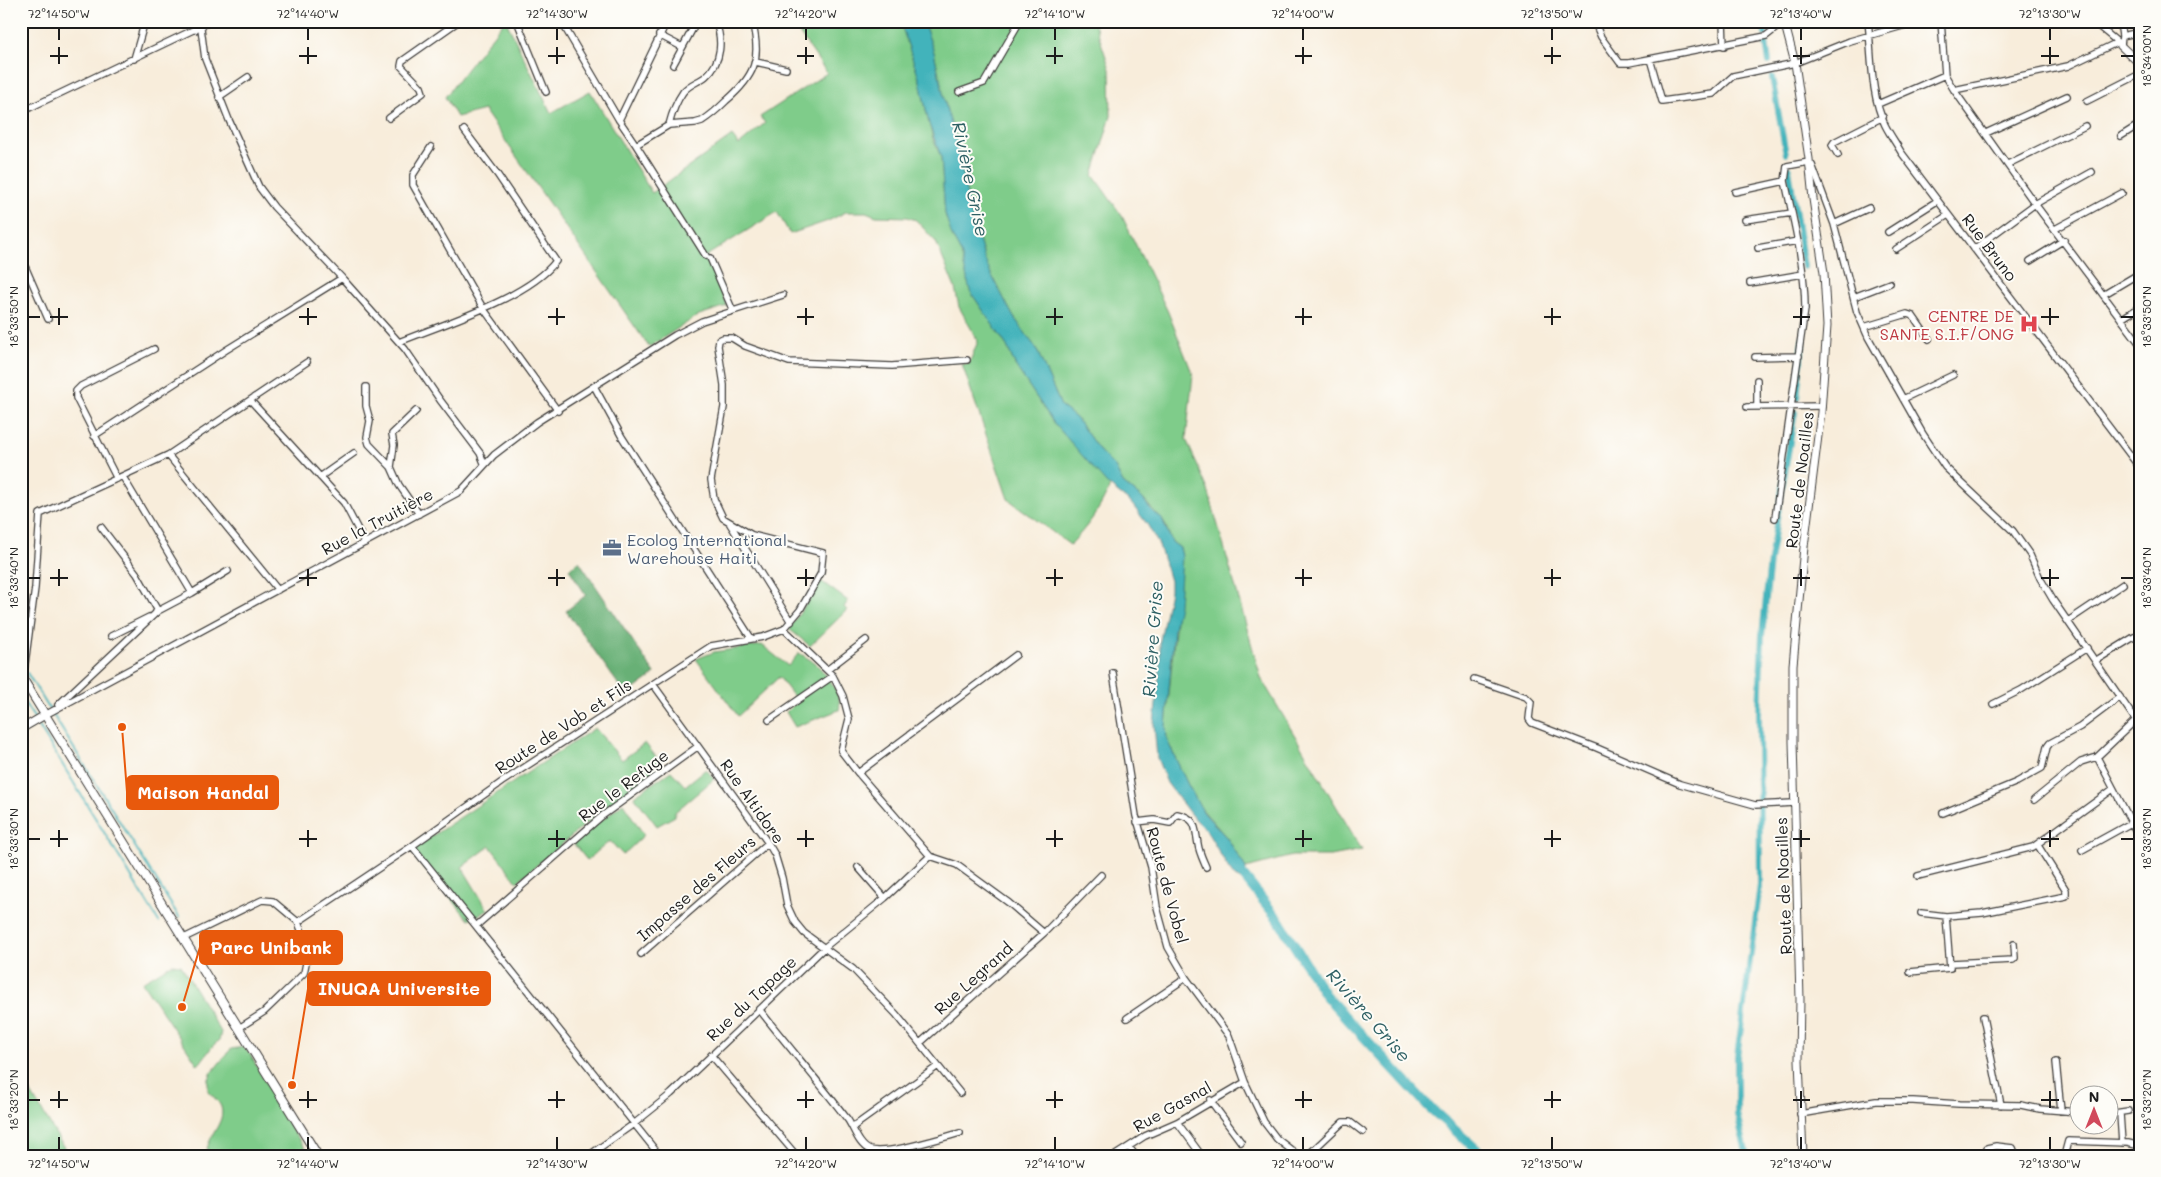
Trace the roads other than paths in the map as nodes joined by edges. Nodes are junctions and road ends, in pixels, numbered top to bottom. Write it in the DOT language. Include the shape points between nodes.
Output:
graph roads {
  1 [pos="145,21"];
  2 [pos="193,21"];
  3 [pos="212,21"];
  4 [pos="459,21"];
  5 [pos="517,21"];
  6 [pos="561,21"];
  7 [pos="667,21"];
  8 [pos="715,21"];
  9 [pos="752,21"];
  10 [pos="1020,21"];
  11 [pos="1594,21"];
  12 [pos="1723,21"];
  13 [pos="1868,21"];
  14 [pos="1920,21"];
  15 [pos="1941,21"];
  16 [pos="2092,21"];
  17 [pos="2120,21"];
  18 [pos="1784,22"];
  19 [pos="693,28"];
  20 [pos="198,29"];
  21 [pos="2140,32"];
  22 [pos="1869,35"];
  23 [pos="660,36"];
  24 [pos="2122,36"];
  25 [pos="2120,44"];
  26 [pos="1724,46"];
  27 [pos="682,47"];
  28 [pos="134,59"];
  29 [pos="1650,59"];
  30 [pos="756,62"];
  31 [pos="1795,63"];
  32 [pos="2140,64"];
  33 [pos="672,65"];
  34 [pos="786,69"];
  35 [pos="2140,74"];
  36 [pos="1945,75"];
  37 [pos="248,77"];
  38 [pos="1954,90"];
  39 [pos="546,92"];
  40 [pos="959,92"];
  41 [pos="220,96"];
  42 [pos="2067,96"];
  43 [pos="2087,101"];
  44 [pos="1878,104"];
  45 [pos="21,112"];
  46 [pos="1883,117"];
  47 [pos="389,118"];
  48 [pos="619,120"];
  49 [pos="2140,124"];
  50 [pos="669,125"];
  51 [pos="2084,126"];
  52 [pos="464,130"];
  53 [pos="1986,134"];
  54 [pos="2120,136"];
  55 [pos="636,145"];
  56 [pos="431,147"];
  57 [pos="1838,155"];
  58 [pos="1809,160"];
  59 [pos="2008,164"];
  60 [pos="2092,172"];
  61 [pos="1785,181"];
  62 [pos="1735,192"];
  63 [pos="2122,193"];
  64 [pos="1938,201"];
  65 [pos="2035,204"];
  66 [pos="1869,208"];
  67 [pos="1792,213"];
  68 [pos="1948,214"];
  69 [pos="1745,220"];
  70 [pos="1834,224"];
  71 [pos="2055,229"];
  72 [pos="1888,232"];
  73 [pos="2064,240"];
  74 [pos="1798,241"];
  75 [pos="1758,248"];
  76 [pos="1896,249"];
  77 [pos="1974,249"];
  78 [pos="21,257"];
  79 [pos="2030,260"];
  80 [pos="2140,273"];
  81 [pos="1803,274"];
  82 [pos="342,278"];
  83 [pos="1750,283"];
  84 [pos="1890,283"];
  85 [pos="783,295"];
  86 [pos="2103,295"];
  87 [pos="1854,297"];
  88 [pos="2140,307"];
  89 [pos="484,308"];
  90 [pos="733,311"];
  91 [pos="48,319"];
  92 [pos="2121,319"];
  93 [pos="1864,327"];
  94 [pos="1929,339"];
  95 [pos="399,342"];
  96 [pos="2140,344"];
  97 [pos="154,349"];
  98 [pos="1799,356"];
  99 [pos="1755,357"];
  100 [pos="967,360"];
  101 [pos="307,362"];
  102 [pos="1953,375"];
  103 [pos="1757,380"];
  104 [pos="594,386"];
  105 [pos="366,387"];
  106 [pos="251,400"];
  107 [pos="1903,400"];
  108 [pos="1791,405"];
  109 [pos="1757,406"];
  110 [pos="1822,406"];
  111 [pos="1747,407"];
  112 [pos="558,410"];
  113 [pos="416,411"];
  114 [pos="94,436"];
  115 [pos="354,453"];
  116 [pos="168,456"];
  117 [pos="484,464"];
  118 [pos="391,467"];
  119 [pos="2140,468"];
  120 [pos="320,477"];
  121 [pos="120,478"];
  122 [pos="419,514"];
  123 [pos="1775,518"];
  124 [pos="729,522"];
  125 [pos="101,527"];
  126 [pos="365,543"];
  127 [pos="228,571"];
  128 [pos="2123,584"];
  129 [pos="278,590"];
  130 [pos="192,593"];
  131 [pos="158,611"];
  132 [pos="2068,620"];
  133 [pos="790,622"];
  134 [pos="784,629"];
  135 [pos="111,636"];
  136 [pos="2134,637"];
  137 [pos="751,638"];
  138 [pos="866,640"];
  139 [pos="2087,648"];
  140 [pos="1016,655"];
  141 [pos="2096,661"];
  142 [pos="827,670"];
  143 [pos="1112,672"];
  144 [pos="833,676"];
  145 [pos="22,677"];
  146 [pos="1474,680"];
  147 [pos="653,684"];
  148 [pos="2120,697"];
  149 [pos="1993,704"];
  150 [pos="48,713"];
  151 [pos="2138,718"];
  152 [pos="769,720"];
  153 [pos="21,729"];
  154 [pos="697,747"];
  155 [pos="2097,757"];
  156 [pos="858,773"];
  157 [pos="2113,789"];
  158 [pos="2034,800"];
  159 [pos="1794,803"];
  160 [pos="1944,813"];
  161 [pos="1137,822"];
  162 [pos="2131,823"];
  163 [pos="2140,839"];
  164 [pos="768,843"];
  165 [pos="2037,844"];
  166 [pos="412,846"];
  167 [pos="2082,850"];
  168 [pos="930,856"];
  169 [pos="858,867"];
  170 [pos="1206,867"];
  171 [pos="1101,875"];
  172 [pos="1918,876"];
  173 [pos="885,898"];
  174 [pos="1921,913"];
  175 [pos="1946,916"];
  176 [pos="298,922"];
  177 [pos="476,926"];
  178 [pos="1044,933"];
  179 [pos="184,938"];
  180 [pos="2014,944"];
  181 [pos="825,947"];
  182 [pos="641,954"];
  183 [pos="1951,963"];
  184 [pos="1910,972"];
  185 [pos="1186,978"];
  186 [pos="759,1009"];
  187 [pos="1983,1017"];
  188 [pos="1127,1018"];
  189 [pos="239,1028"];
  190 [pos="920,1043"];
  191 [pos="711,1055"];
  192 [pos="2056,1062"];
  193 [pos="938,1066"];
  194 [pos="1245,1082"];
  195 [pos="960,1093"];
  196 [pos="1210,1100"];
  197 [pos="2002,1105"];
  198 [pos="2061,1111"];
  199 [pos="2068,1111"];
  200 [pos="2128,1111"];
  201 [pos="1800,1114"];
  202 [pos="2120,1114"];
  203 [pos="1176,1122"];
  204 [pos="635,1123"];
  205 [pos="853,1127"];
  206 [pos="960,1132"];
  207 [pos="1362,1132"];
  208 [pos="1241,1142"];
  209 [pos="2122,1143"];
  210 [pos="1129,1146"];
  211 [pos="2140,1146"];
  212 [pos="318,1156"];
  213 [pos="588,1156"];
  214 [pos="660,1156"];
  215 [pos="797,1156"];
  216 [pos="1114,1156"];
  217 [pos="1136,1156"];
  218 [pos="1202,1156"];
  219 [pos="1299,1156"];
  220 [pos="1308,1156"];
  221 [pos="1803,1156"];
  222 [pos="1983,1156"];
  223 [pos="2016,1156"];
  224 [pos="2064,1156"];
  1 -- 28 [label="street"];
  2 -- 20 [label="street"];
  3 -- 20 [label="street"];
  4 -- 47 [label="street" via="402,61 401,66 423,93"];
  5 -- 39 [label="street"];
  6 -- 48 [label="street"];
  7 -- 23 [label="street"];
  8 -- 50 [label="street" via="720,36 716,62 706,76 684,91"];
  9 -- 30 [label="street"];
  10 -- 40 [label="street" via="984,83"];
  11 -- 29 [label="street" via="1620,63"];
  12 -- 26 [label="street"];
  13 -- 22 [label="street, Rue Bruno"];
  14 -- 22 [label="street"];
  15 -- 36 [label="street"];
  16 -- 25 [label="street"];
  17 -- 24 [label="street"];
  18 -- 26 [label="street" via="1766,36"];
  18 -- 31 [label="street, Route de Noailles"];
  19 -- 27 [label="street"];
  20 -- 28 [label="street"];
  20 -- 41 [label="street" via="205,59"];
  21 -- 24 [label="street"];
  22 -- 31 [label="street"];
  22 -- 44 [label="street, Rue Bruno"];
  23 -- 27 [label="street"];
  23 -- 48 [label="street"];
  24 -- 25 [label="street"];
  25 -- 32 [label="street"];
  25 -- 38 [label="street" via="2068,66"];
  26 -- 29 [label="street"];
  27 -- 33 [label="street"];
  28 -- 45 [label="street"];
  29 -- 31 [label="street" via="1662,101 1713,94 1733,76"];
  30 -- 34 [label="street"];
  30 -- 50 [label="street" via="743,86 710,116 695,123"];
  31 -- 58 [label="street, Route de Noailles"];
  35 -- 43 [label="street"];
  36 -- 38 [label="street"];
  36 -- 44 [label="street"];
  37 -- 41 [label="street"];
  38 -- 53 [label="street"];
  41 -- 82 [label="street" via="259,187"];
  42 -- 53 [label="street"];
  44 -- 46 [label="street, Rue Bruno"];
  46 -- 57 [label="street" via="1834,142 1832,145"];
  46 -- 64 [label="street, Rue Bruno" via="1901,152"];
  48 -- 55 [label="street"];
  49 -- 54 [label="street"];
  50 -- 55 [label="street"];
  51 -- 59 [label="street"];
  52 -- 89 [label="street" via="556,258 555,263 524,288"];
  53 -- 59 [label="street"];
  55 -- 90 [label="street" via="708,257"];
  56 -- 89 [label="street" via="412,181"];
  58 -- 61 [label="street" via="1787,166"];
  58 -- 70 [label="street"];
  58 -- 110 [label="street, Route de Noailles" via="1826,299"];
  59 -- 65 [label="street"];
  60 -- 65 [label="street"];
  61 -- 62 [label="street"];
  61 -- 67 [label="street"];
  63 -- 71 [label="street"];
  64 -- 68 [label="street, Rue Bruno"];
  64 -- 72 [label="street"];
  65 -- 71 [label="street"];
  65 -- 77 [label="street"];
  66 -- 70 [label="street"];
  67 -- 69 [label="street"];
  67 -- 74 [label="street"];
  68 -- 76 [label="street"];
  68 -- 77 [label="street, Rue Bruno"];
  70 -- 87 [label="street"];
  71 -- 73 [label="street"];
  73 -- 79 [label="street"];
  73 -- 86 [label="street"];
  74 -- 75 [label="street"];
  74 -- 81 [label="street"];
  77 -- 119 [label="street, Rue Bruno"];
  78 -- 91 [label="street"];
  80 -- 86 [label="street"];
  81 -- 83 [label="street"];
  81 -- 98 [label="street" via="1804,308"];
  82 -- 95 [label="street"];
  82 -- 114 [label="street"];
  84 -- 87 [label="street"];
  85 -- 90 [label="street, Rue la Truitière"];
  86 -- 92 [label="street"];
  87 -- 93 [label="street"];
  88 -- 92 [label="street"];
  89 -- 95 [label="street"];
  89 -- 112 [label="street"];
  90 -- 104 [label="street, Rue la Truitière" via="702,321 675,335"];
  92 -- 96 [label="street"];
  93 -- 94 [label="street" via="1907,314 1913,316"];
  93 -- 107 [label="street"];
  95 -- 117 [label="street" via="480,453"];
  97 -- 114 [label="street" via="76,391 76,398"];
  98 -- 99 [label="street"];
  98 -- 108 [label="street"];
  100 -- 124 [label="street" via="892,366 789,362 732,338 719,340 724,407 711,480 722,518"];
  101 -- 106 [label="street"];
  102 -- 107 [label="street"];
  103 -- 109 [label="street"];
  104 -- 112 [label="street, Rue la Truitière"];
  104 -- 137 [label="street" via="622,437"];
  105 -- 118 [label="street" via="369,444"];
  106 -- 116 [label="street"];
  106 -- 120 [label="street"];
  107 -- 132 [label="street" via="1945,467 2013,531"];
  108 -- 109 [label="street"];
  108 -- 110 [label="street"];
  108 -- 123 [label="street"];
  109 -- 111 [label="street"];
  110 -- 159 [label="street, Route de Noailles" via="1793,665"];
  112 -- 117 [label="street, Rue la Truitière" via="537,422"];
  113 -- 118 [label="street" via="392,434"];
  114 -- 121 [label="street"];
  115 -- 120 [label="street"];
  116 -- 121 [label="street"];
  116 -- 129 [label="street"];
  117 -- 122 [label="street, Rue la Truitière" via="461,491"];
  118 -- 122 [label="street"];
  120 -- 126 [label="street" via="344,503"];
  121 -- 130 [label="street"];
  121 -- 145 [label="street" via="40,514 35,588"];
  122 -- 126 [label="street, Rue la Truitière"];
  124 -- 133 [label="street"];
  124 -- 133 [label="street" via="752,535 823,554 821,573"];
  125 -- 131 [label="street" via="137,574"];
  126 -- 129 [label="street, Rue la Truitière"];
  127 -- 130 [label="street"];
  128 -- 132 [label="street"];
  129 -- 150 [label="street, Rue la Truitière"];
  130 -- 131 [label="street"];
  131 -- 135 [label="street"];
  131 -- 150 [label="street"];
  132 -- 139 [label="street"];
  133 -- 134 [label="street"];
  134 -- 137 [label="street, Route de Vob et Fils"];
  134 -- 142 [label="street"];
  136 -- 141 [label="street"];
  137 -- 147 [label="street, Route de Vob et Fils" via="710,646"];
  138 -- 142 [label="street"];
  139 -- 141 [label="street"];
  139 -- 149 [label="street"];
  140 -- 156 [label="street"];
  141 -- 148 [label="street"];
  142 -- 144 [label="street"];
  143 -- 161 [label="street, Route de Vobel"];
  144 -- 152 [label="street"];
  144 -- 156 [label="street" via="843,696 848,719 841,751"];
  145 -- 150 [label="main road"];
  146 -- 159 [label="street" via="1526,697 1531,702 1529,719 1532,723 1668,780 1755,805"];
  147 -- 154 [label="street, Rue Altidore"];
  147 -- 166 [label="street, Route de Vob et Fils" via="502,782"];
  148 -- 151 [label="street"];
  148 -- 160 [label="street" via="2080,727 2048,745 2042,768"];
  150 -- 153 [label="street"];
  150 -- 179 [label="main road"];
  151 -- 155 [label="street"];
  154 -- 164 [label="street, Rue Altidore"];
  154 -- 177 [label="street, Rue le Refuge" via="602,816"];
  155 -- 157 [label="street"];
  155 -- 158 [label="street" via="2082,762"];
  156 -- 168 [label="street"];
  157 -- 162 [label="street"];
  157 -- 165 [label="street"];
  159 -- 201 [label="street, Route de Noailles"];
  161 -- 170 [label="street" via="1154,820 1170,823 1177,814 1185,817 1197,831"];
  161 -- 185 [label="street, Route de Vobel" via="1151,867 1168,947"];
  162 -- 163 [label="street"];
  162 -- 167 [label="street"];
  164 -- 181 [label="street, Rue Altidore" via="782,878 786,905 795,922 804,933"];
  164 -- 182 [label="street, Impasse des Fleurs"];
  165 -- 172 [label="street" via="2025,850"];
  165 -- 175 [label="street" via="2066,890 2066,896 1982,913"];
  166 -- 176 [label="street, Route de Vob et Fils"];
  166 -- 177 [label="street"];
  168 -- 173 [label="street, Rue du Tapage"];
  168 -- 178 [label="street" via="957,865"];
  169 -- 173 [label="street"];
  171 -- 178 [label="street, Rue Legrand"];
  173 -- 181 [label="street, Rue du Tapage"];
  174 -- 175 [label="street"];
  175 -- 183 [label="street"];
  176 -- 179 [label="street" via="273,901 262,900"];
  176 -- 189 [label="street" via="306,942 304,973 264,1012"];
  177 -- 204 [label="street"];
  178 -- 190 [label="street, Rue Legrand"];
  179 -- 189 [label="main road"];
  180 -- 183 [label="street" via="2013,960"];
  181 -- 186 [label="street, Rue du Tapage"];
  181 -- 190 [label="street, Rue Altidore" via="853,969"];
  183 -- 184 [label="street" via="1948,969"];
  185 -- 188 [label="street"];
  185 -- 194 [label="street, Route de Vobel" via="1229,1036"];
  186 -- 191 [label="street, Rue du Tapage"];
  186 -- 205 [label="street"];
  187 -- 197 [label="street"];
  189 -- 212 [label="main road"];
  190 -- 193 [label="street, Rue Altidore"];
  191 -- 204 [label="street, Rue du Tapage"];
  191 -- 215 [label="street"];
  192 -- 198 [label="street"];
  193 -- 195 [label="street, Rue Altidore"];
  193 -- 205 [label="street"];
  194 -- 196 [label="street, Rue Gasnal"];
  194 -- 219 [label="street, Route de Vobel" via="1264,1122 1277,1139"];
  196 -- 203 [label="street, Rue Gasnal"];
  196 -- 208 [label="street"];
  197 -- 198 [label="street"];
  197 -- 201 [label="street" via="1876,1101"];
  198 -- 199 [label="street"];
  200 -- 202 [label="street"];
  201 -- 221 [label="street, Route de Noailles"];
  202 -- 209 [label="street"];
  203 -- 210 [label="street, Rue Gasnal"];
  203 -- 218 [label="street"];
  204 -- 213 [label="street, Rue du Tapage"];
  204 -- 214 [label="street"];
  205 -- 206 [label="street" via="862,1145 870,1150 886,1151"];
  207 -- 220 [label="street" via="1350,1122 1344,1122"];
  209 -- 211 [label="street"];
  209 -- 224 [label="street" via="2068,1141"];
  210 -- 216 [label="street, Rue Gasnal"];
  210 -- 217 [label="street"];
  222 -- 223 [label="street" via="1988,1148 1996,1146 2013,1148"];
}
